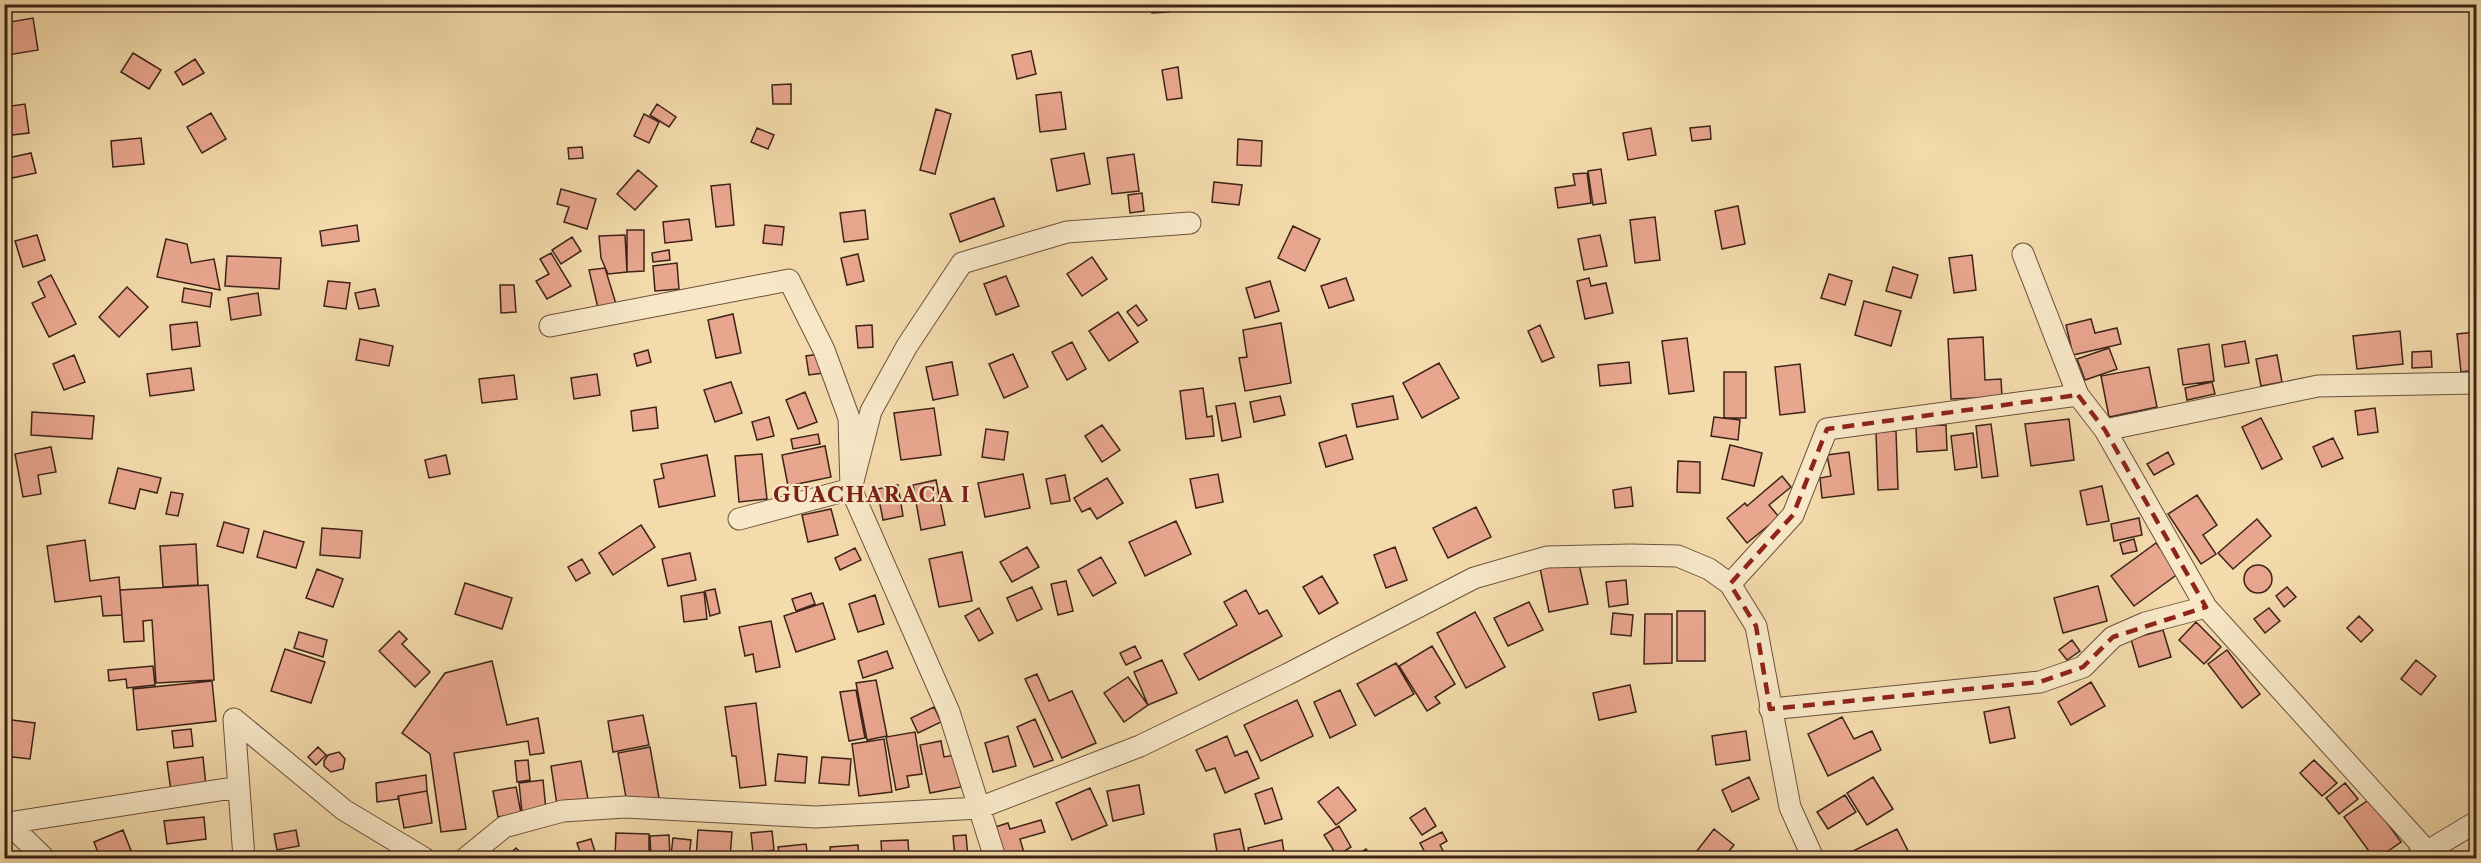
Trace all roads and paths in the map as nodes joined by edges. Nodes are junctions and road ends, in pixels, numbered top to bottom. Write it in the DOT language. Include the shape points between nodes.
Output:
graph roads {
  1 [pos="1190,223"];
  2 [pos="2023,254"];
  3 [pos="550,326"];
  4 [pos="2476,383"];
  5 [pos="2078,395"];
  6 [pos="2105,430"];
  7 [pos="851,489"];
  8 [pos="739,519"];
  9 [pos="1731,584"];
  10 [pos="2206,607"];
  11 [pos="1770,709"];
  12 [pos="239,787"];
  13 [pos="979,808"];
  14 [pos="6,821"];
  15 [pos="2476,822"];
  16 [pos="2421,854"];
  17 [pos="44,858"];
  18 [pos="243,858"];
  19 [pos="424,858"];
  20 [pos="466,858"];
  21 [pos="995,858"];
  22 [pos="1813,858"];
  1 -- 7 [label="street" via="1067,232 962,262 871,411"];
  2 -- 5 [label="street"];
  3 -- 7 [label="street" via="789,280 824,350 849,417"];
  4 -- 6 [label="street" via="2318,386"];
  5 -- 6 [label="street"];
  5 -- 9 [label="street" via="1827,429 1793,515"];
  6 -- 10 [label="street"];
  7 -- 8 [label="street"];
  7 -- 13 [label="street" via="949,712"];
  9 -- 11 [label="street" via="1756,626"];
  9 -- 13 [label="street" via="1678,556 1547,557 1474,578 1140,746"];
  10 -- 11 [label="street" via="2113,636 2083,667 2040,682"];
  10 -- 16 [label="street"];
  11 -- 22 [label="street" via="1790,807"];
  12 -- 14 [label="street"];
  12 -- 18 [label="street"];
  12 -- 19 [label="street" via="234,719 344,810"];
  13 -- 20 [label="street" via="816,817 625,807 563,811 504,827"];
  13 -- 21 [label="street"];
  14 -- 17 [label="street"];
  15 -- 16 [label="street"];
}
